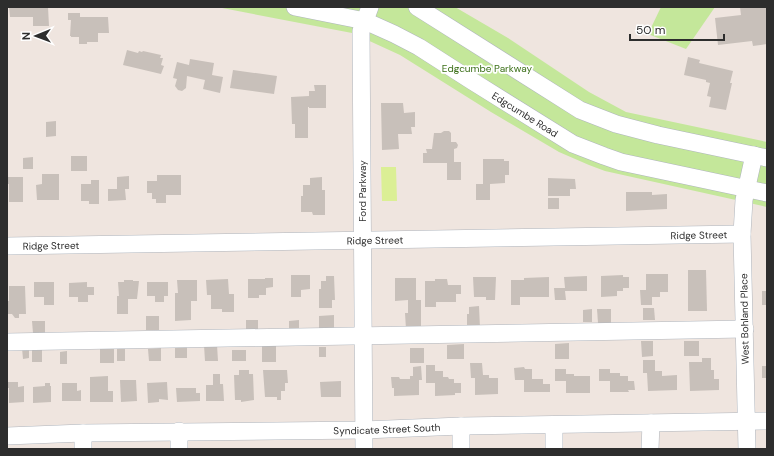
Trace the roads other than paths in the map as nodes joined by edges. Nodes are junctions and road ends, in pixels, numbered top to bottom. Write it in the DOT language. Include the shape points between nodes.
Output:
graph roads {
  1 [pos="295,7"];
  2 [pos="417,7"];
  3 [pos="367,14"];
  4 [pos="760,156"];
  5 [pos="746,188"];
  6 [pos="767,193"];
  7 [pos="742,234"];
  8 [pos="362,240"];
  9 [pos="7,246"];
  10 [pos="745,329"];
  11 [pos="364,336"];
  12 [pos="7,342"];
  13 [pos="767,421"];
  14 [pos="747,422"];
  15 [pos="651,423"];
  16 [pos="554,425"];
  17 [pos="461,426"];
  18 [pos="364,430"];
  19 [pos="179,431"];
  20 [pos="7,436"];
  21 [pos="83,441"];
  22 [pos="179,449"];
  23 [pos="364,449"];
  24 [pos="461,449"];
  25 [pos="554,449"];
  26 [pos="650,449"];
  27 [pos="747,449"];
  1 -- 3 [label="street, Edgcumbe Road"];
  2 -- 4 [label="street" via="580,110 623,126 658,135"];
  3 -- 5 [label="street, Edgcumbe Road" via="394,34 587,150 621,162"];
  3 -- 8 [label="street, Ford Parkway" via="361,31"];
  4 -- 5 [label="street, West Bohland Place"];
  5 -- 6 [label="street, Edgcumbe Road"];
  5 -- 7 [label="street, West Bohland Place"];
  7 -- 8 [label="street, Ridge Street"];
  7 -- 10 [label="street, West Bohland Place"];
  8 -- 9 [label="street, Ridge Street"];
  8 -- 11 [label="street, Ford Parkway"];
  10 -- 11 [label="street"];
  10 -- 14 [label="street, West Bohland Place"];
  11 -- 12 [label="street"];
  11 -- 18 [label="street, Ford Parkway"];
  13 -- 14 [label="street, Syndicate Street South"];
  14 -- 15 [label="street, Syndicate Street South"];
  14 -- 27 [label="street, West Bohland Place"];
  15 -- 16 [label="street, Syndicate Street South"];
  15 -- 26 [label="street"];
  16 -- 17 [label="street, Syndicate Street South"];
  16 -- 25 [label="street"];
  17 -- 18 [label="street, Syndicate Street South"];
  17 -- 24 [label="street"];
  18 -- 19 [label="street, Syndicate Street South"];
  18 -- 23 [label="street, Ford Parkway"];
  19 -- 21 [label="street, Syndicate Street South"];
  19 -- 22 [label="street"];
  20 -- 21 [label="street, Syndicate Street South"];
}
